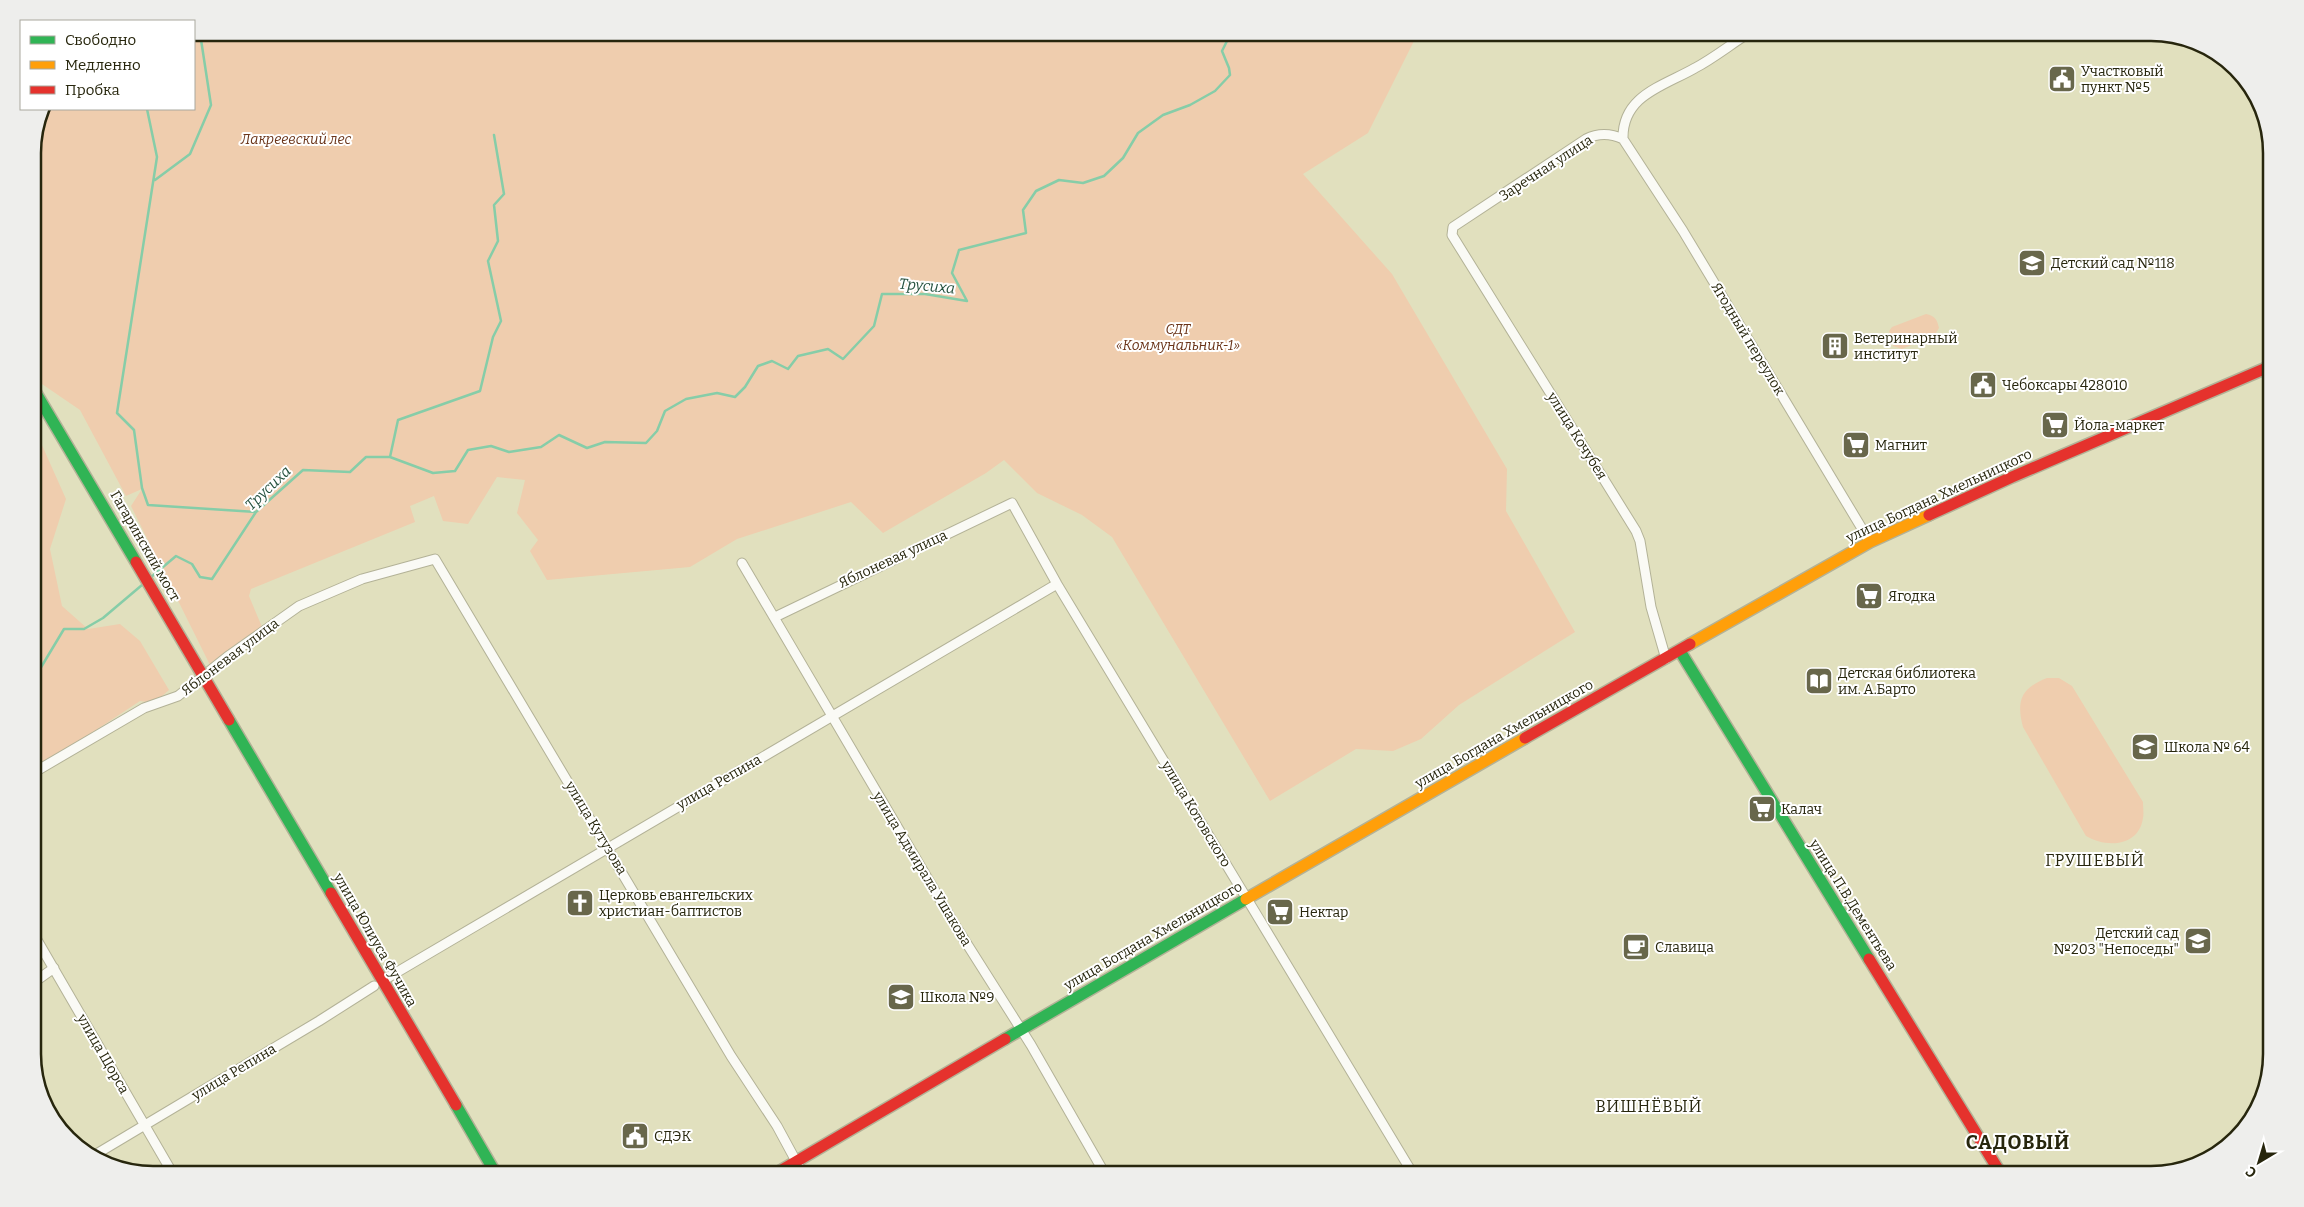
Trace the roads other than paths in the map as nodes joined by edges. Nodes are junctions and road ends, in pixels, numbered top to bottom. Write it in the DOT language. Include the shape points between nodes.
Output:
graph roads {
  1 [pos="1736,41"];
  2 [pos="1623,139"];
  3 [pos="1453,227"];
  4 [pos="2263,369"];
  5 [pos="41,402"];
  6 [pos="41,420"];
  7 [pos="1012,503"];
  8 [pos="1870,542"];
  9 [pos="435,559"];
  10 [pos="742,563"];
  11 [pos="1057,584"];
  12 [pos="775,617"];
  13 [pos="1680,651"];
  14 [pos="1666,659"];
  15 [pos="832,716"];
  16 [pos="225,722"];
  17 [pos="41,768"];
  18 [pos="608,848"];
  19 [pos="1247,899"];
  20 [pos="41,946"];
  21 [pos="54,968"];
  22 [pos="41,977"];
  23 [pos="378,983"];
  24 [pos="1020,1030"];
  25 [pos="144,1126"];
  26 [pos="100,1152"];
  27 [pos="796,1162"];
  28 [pos="168,1166"];
  29 [pos="481,1166"];
  30 [pos="491,1166"];
  31 [pos="789,1166"];
  32 [pos="798,1166"];
  33 [pos="1100,1166"];
  34 [pos="1408,1166"];
  35 [pos="1996,1166"];
  1 -- 2 [label="street" via="1696,68 1648,92 1628,113"];
  2 -- 3 [label="street, Заречная улица" via="1609,134 1586,139"];
  2 -- 8 [label="street, Ягодный переулок" via="1683,231"];
  3 -- 14 [label="street, улица Кочубея" via="1452,235 1636,530 1651,607"];
  4 -- 8 [label="main road, улица Богдана Хмельницкого"];
  5 -- 16 [label="main road, Гагаринский мост, bridge"];
  6 -- 16 [label="main road, Гагаринский мост"];
  7 -- 11 [label="street, улица Котовского"];
  7 -- 12 [label="street, Яблоневая улица"];
  8 -- 13 [label="main road, улица Богдана Хмельницкого"];
  9 -- 17 [label="street, Яблоневая улица" via="362,579 299,606 227,656 178,696 144,708"];
  9 -- 18 [label="street, улица Кутузова"];
  10 -- 12 [label="street, улица Адмирала Ушакова"];
  11 -- 15 [label="street, улица Репина"];
  11 -- 19 [label="street, улица Котовского"];
  12 -- 15 [label="street, улица Адмирала Ушакова"];
  13 -- 14 [label="main road, улица Богдана Хмельницкого"];
  13 -- 35 [label="main road, улица П.В.Дементьева"];
  14 -- 19 [label="main road, улица Богдана Хмельницкого"];
  15 -- 18 [label="street, улица Репина"];
  15 -- 24 [label="street, улица Адмирала Ушакова"];
  16 -- 23 [label="main road, улица Юлиуса Фучика"];
  18 -- 23 [label="street, улица Репина"];
  18 -- 27 [label="street, улица Кутузова"];
  19 -- 24 [label="main road, улица Богдана Хмельницкого"];
  19 -- 34 [label="street, улица Котовского"];
  20 -- 21 [label="street, улица Щорса"];
  21 -- 22 [label="street"];
  21 -- 25 [label="street, улица Щорса"];
  23 -- 25 [label="street, улица Репина"];
  23 -- 29 [label="main road, улица Юлиуса Фучика"];
  23 -- 30 [label="main road, улица Юлиуса Фучика"];
  24 -- 27 [label="main road, улица Богдана Хмельницкого"];
  24 -- 33 [label="street, улица Адмирала Ушакова"];
  25 -- 26 [label="street, улица Репина"];
  25 -- 28 [label="street, улица Щорса"];
  27 -- 31 [label="main road, улица Богдана Хмельницкого"];
  27 -- 32 [label="street, улица Кутузова"];
}
